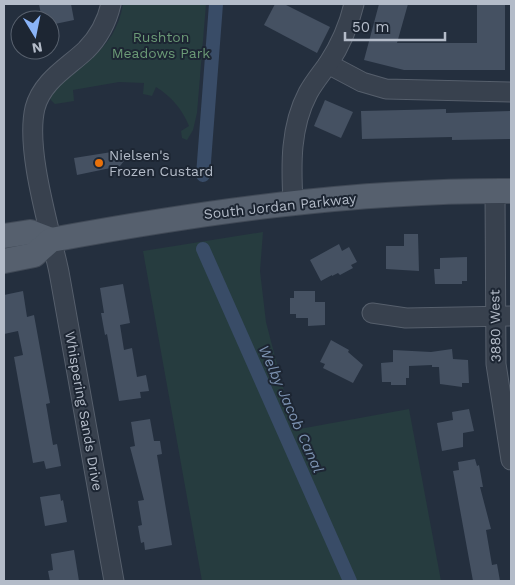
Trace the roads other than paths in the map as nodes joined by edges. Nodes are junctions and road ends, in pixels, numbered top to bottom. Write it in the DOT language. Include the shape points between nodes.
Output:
graph roads {
  1 [pos="111,4"];
  2 [pos="354,4"];
  3 [pos="328,64"];
  4 [pos="511,92"];
  5 [pos="503,191"];
  6 [pos="293,202"];
  7 [pos="4,236"];
  8 [pos="51,240"];
  9 [pos="4,261"];
  10 [pos="372,313"];
  11 [pos="503,316"];
  12 [pos="511,460"];
  13 [pos="114,581"];
  1 -- 8 [label="street, Whispering Sands Drive" via="94,42 48,83 35,109 34,145"];
  2 -- 3 [label="street" via="351,18"];
  3 -- 4 [label="street" via="362,82 386,89"];
  3 -- 6 [label="street" via="307,94 295,128 291,170"];
  5 -- 6 [label="main road, South Jordan Parkway" via="394,194"];
  5 -- 11 [label="street, 3880 West"];
  6 -- 8 [label="main road, South Jordan Parkway" via="186,216"];
  7 -- 8 [label="main road, South Jordan Parkway" via="30,232"];
  8 -- 9 [label="main road, South Jordan Parkway" via="34,255"];
  8 -- 13 [label="street, Whispering Sands Drive"];
  10 -- 11 [label="street" via="406,318"];
  11 -- 12 [label="street, 3880 West" via="496,375"];
}
